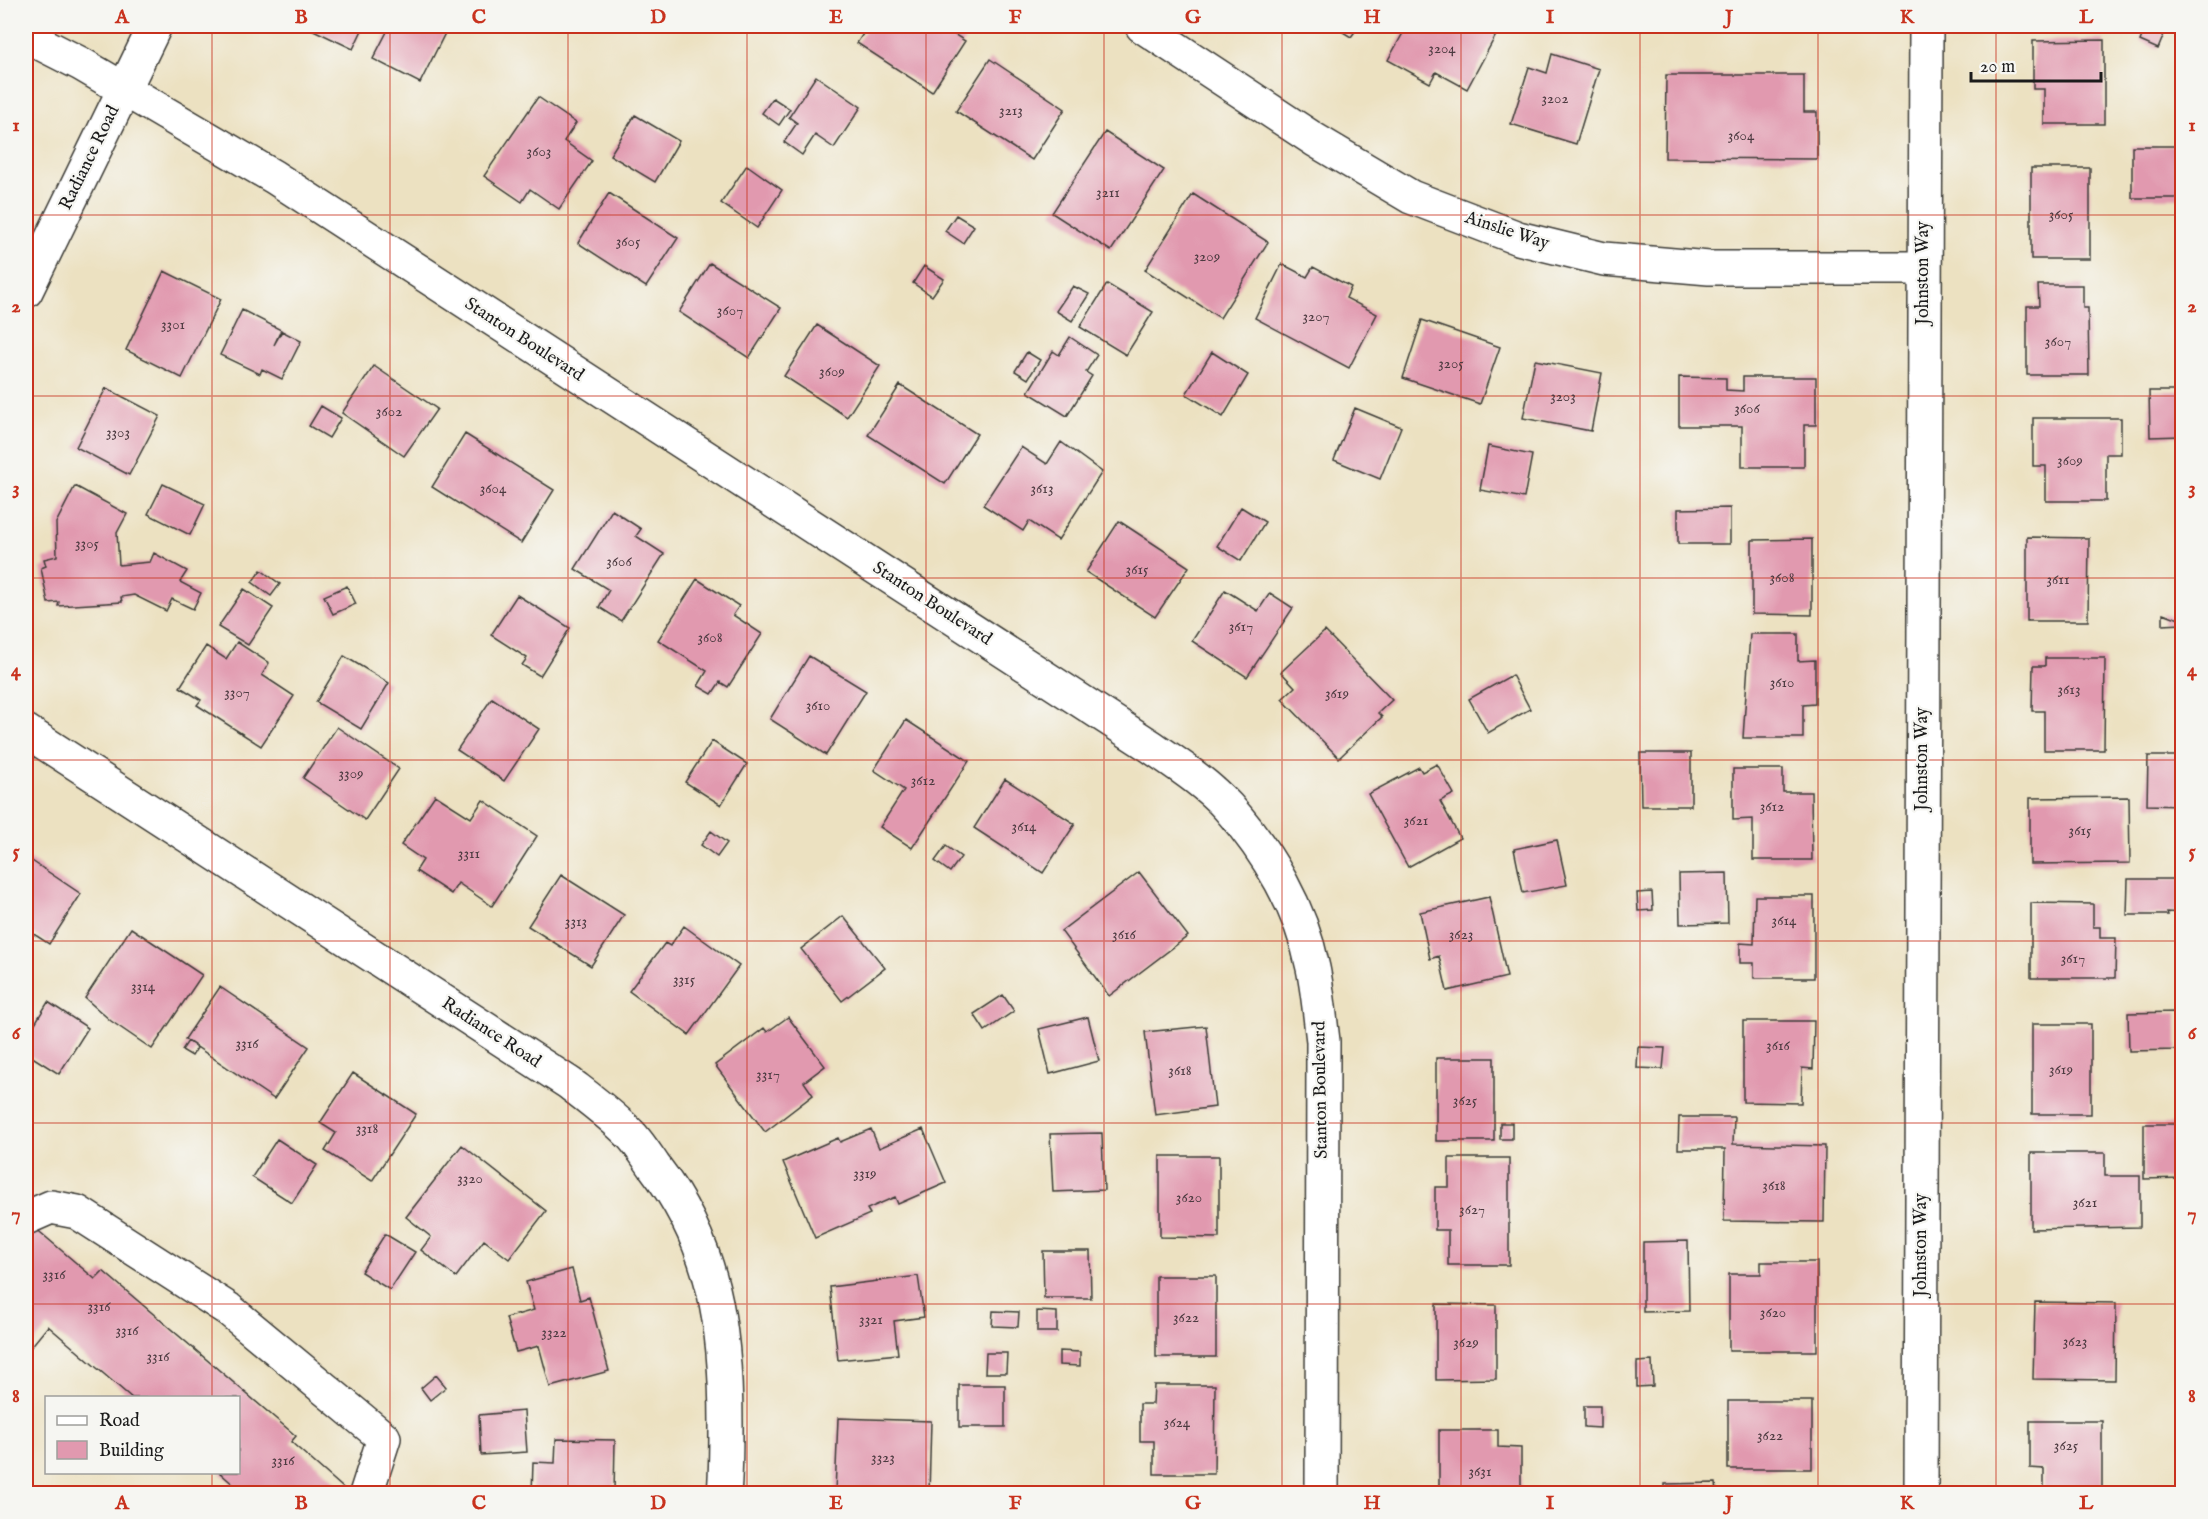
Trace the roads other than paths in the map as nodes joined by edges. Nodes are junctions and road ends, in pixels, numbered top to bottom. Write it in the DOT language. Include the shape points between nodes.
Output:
graph roads {
  1 [pos="155,26"];
  2 [pos="1142,26"];
  3 [pos="1926,26"];
  4 [pos="26,36"];
  5 [pos="124,90"];
  6 [pos="1923,268"];
  7 [pos="26,291"];
  8 [pos="26,731"];
  9 [pos="26,1218"];
  10 [pos="366,1494"];
  11 [pos="724,1494"];
  12 [pos="1322,1494"];
  13 [pos="1920,1494"];
  1 -- 5 [label="street, Radiance Road"];
  2 -- 6 [label="street, Ainslie Way" via="1315,140 1411,197 1518,238 1604,259 1709,268"];
  3 -- 6 [label="street, Johnston Way"];
  4 -- 5 [label="street, Stanton Boulevard"];
  5 -- 7 [label="street, Radiance Road"];
  5 -- 12 [label="street, Stanton Boulevard" via="273,177 1142,740 1191,774 1227,806 1272,864 1299,919 1316,988 1323,1041"];
  6 -- 13 [label="street, Johnston Way"];
  8 -- 11 [label="street, Radiance Road" via="569,1083 633,1137 672,1189 693,1226 711,1277 721,1324 726,1393"];
  9 -- 10 [label="street" via="51,1207 77,1212 228,1309 384,1438"];
}
